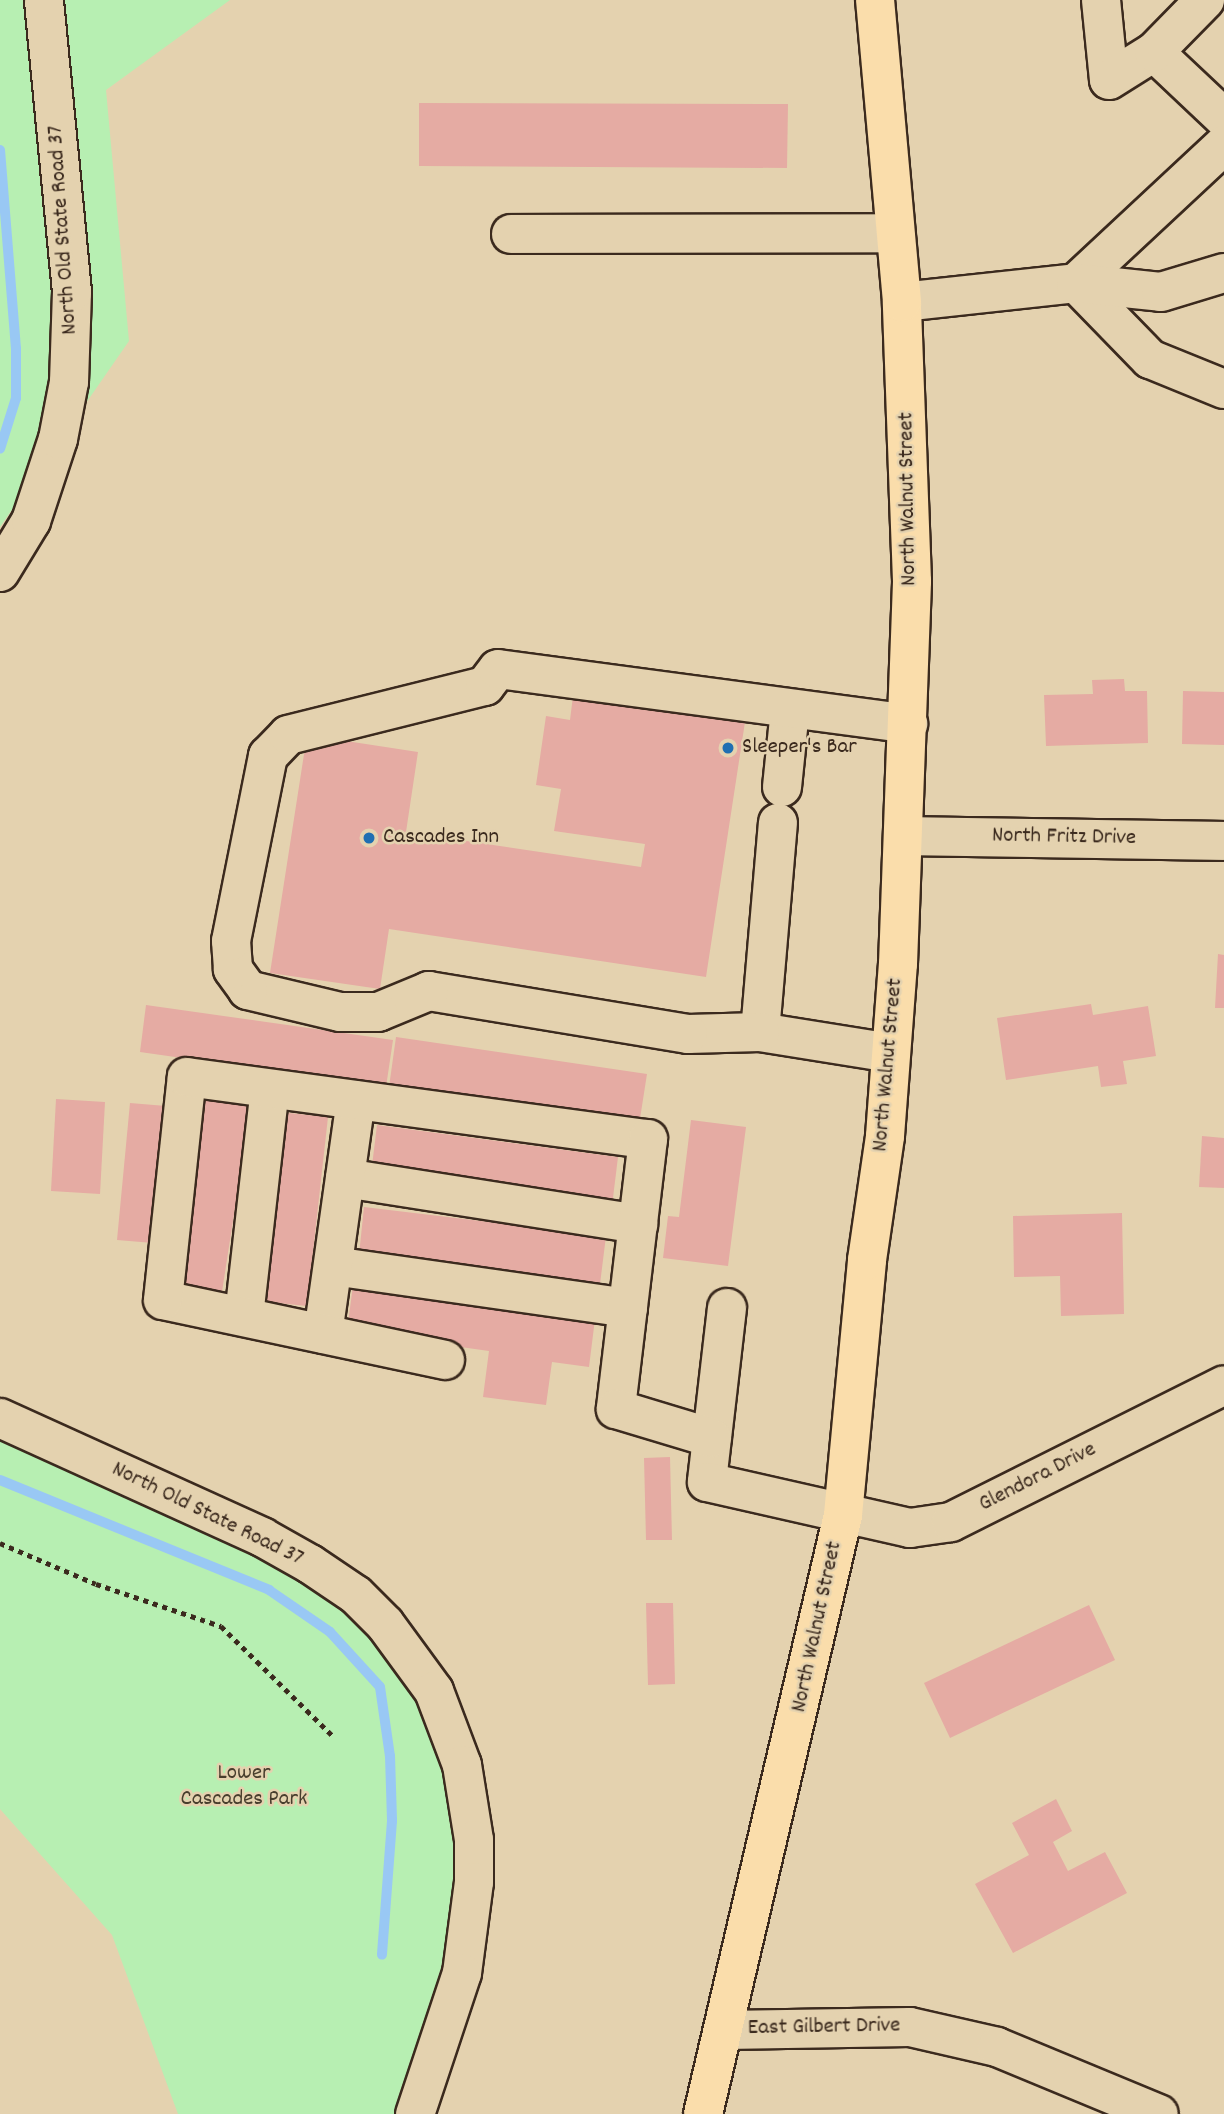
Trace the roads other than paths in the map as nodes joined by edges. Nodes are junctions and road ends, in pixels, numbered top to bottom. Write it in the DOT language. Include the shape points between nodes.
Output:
graph roads {
  1 [pos="44,0"];
  2 [pos="875,0"];
  3 [pos="1101,0"];
  4 [pos="1206,0"];
  5 [pos="1154,52"];
  6 [pos="1224,118"];
  7 [pos="1224,145"];
  8 [pos="895,233"];
  9 [pos="511,234"];
  10 [pos="1224,272"];
  11 [pos="1076,283"];
  12 [pos="902,302"];
  13 [pos="1224,388"];
  14 [pos="0,572"];
  15 [pos="790,709"];
  16 [pos="908,724"];
  17 [pos="904,836"];
  18 [pos="1224,841"];
  19 [pos="760,1032"];
  20 [pos="891,1053"];
  21 [pos="270,1088"];
  22 [pos="356,1100"];
  23 [pos="345,1178"];
  24 [pos="638,1224"];
  25 [pos="333,1266"];
  26 [pos="628,1308"];
  27 [pos="727,1308"];
  28 [pos="244,1316"];
  29 [pos="323,1334"];
  30 [pos="444,1360"];
  31 [pos="1224,1385"];
  32 [pos="0,1418"];
  33 [pos="712,1438"];
  34 [pos="843,1515"];
  35 [pos="725,2030"];
  36 [pos="415,2114"];
  37 [pos="703,2114"];
  38 [pos="1159,2114"];
  1 -- 14 [label="street, North Old State Road 37" via="72,292 69,382 58,439 31,521"];
  2 -- 8 [label="main road, North Walnut Street"];
  3 -- 5 [label="street" via="1109,80"];
  4 -- 5 [label="street"];
  5 -- 6 [label="street"];
  7 -- 11 [label="street"];
  8 -- 9 [label="street"];
  8 -- 12 [label="main road, North Walnut Street"];
  10 -- 11 [label="street" via="1161,292"];
  11 -- 12 [label="street"];
  11 -- 13 [label="street" via="1150,359"];
  12 -- 16 [label="main road, North Walnut Street" via="912,581"];
  15 -- 16 [label="street"];
  15 -- 19 [label="street"];
  15 -- 19 [label="street" via="498,669 485,686 288,735 268,756 231,941 233,969 248,990 340,1012 378,1012 429,991 688,1034"];
  16 -- 17 [label="main road, North Walnut Street"];
  17 -- 18 [label="street, North Fritz Drive"];
  17 -- 20 [label="main road, North Walnut Street"];
  19 -- 20 [label="street"];
  20 -- 34 [label="main road, North Walnut Street"];
  21 -- 22 [label="street"];
  21 -- 28 [label="street"];
  21 -- 28 [label="street" via="187,1077 163,1300"];
  22 -- 23 [label="street"];
  22 -- 24 [label="street" via="648,1139"];
  23 -- 24 [label="street"];
  23 -- 25 [label="street"];
  24 -- 26 [label="street"];
  25 -- 26 [label="street"];
  25 -- 29 [label="street"];
  26 -- 33 [label="street" via="616,1409"];
  27 -- 33 [label="street"];
  28 -- 29 [label="street"];
  29 -- 30 [label="street"];
  31 -- 34 [label="street, Glendora Drive" via="951,1522 910,1528"];
  32 -- 36 [label="street, North Old State Road 37" via="262,1537 310,1564 356,1595 385,1624 434,1692 462,1765 474,1840 474,1882 463,1973"];
  33 -- 34 [label="street, Glendora Drive" via="707,1482"];
  34 -- 35 [label="main road, North Walnut Street"];
  35 -- 37 [label="main road, North Walnut Street"];
  35 -- 38 [label="street, East Gilbert Drive" via="910,2027 998,2047"];
}
